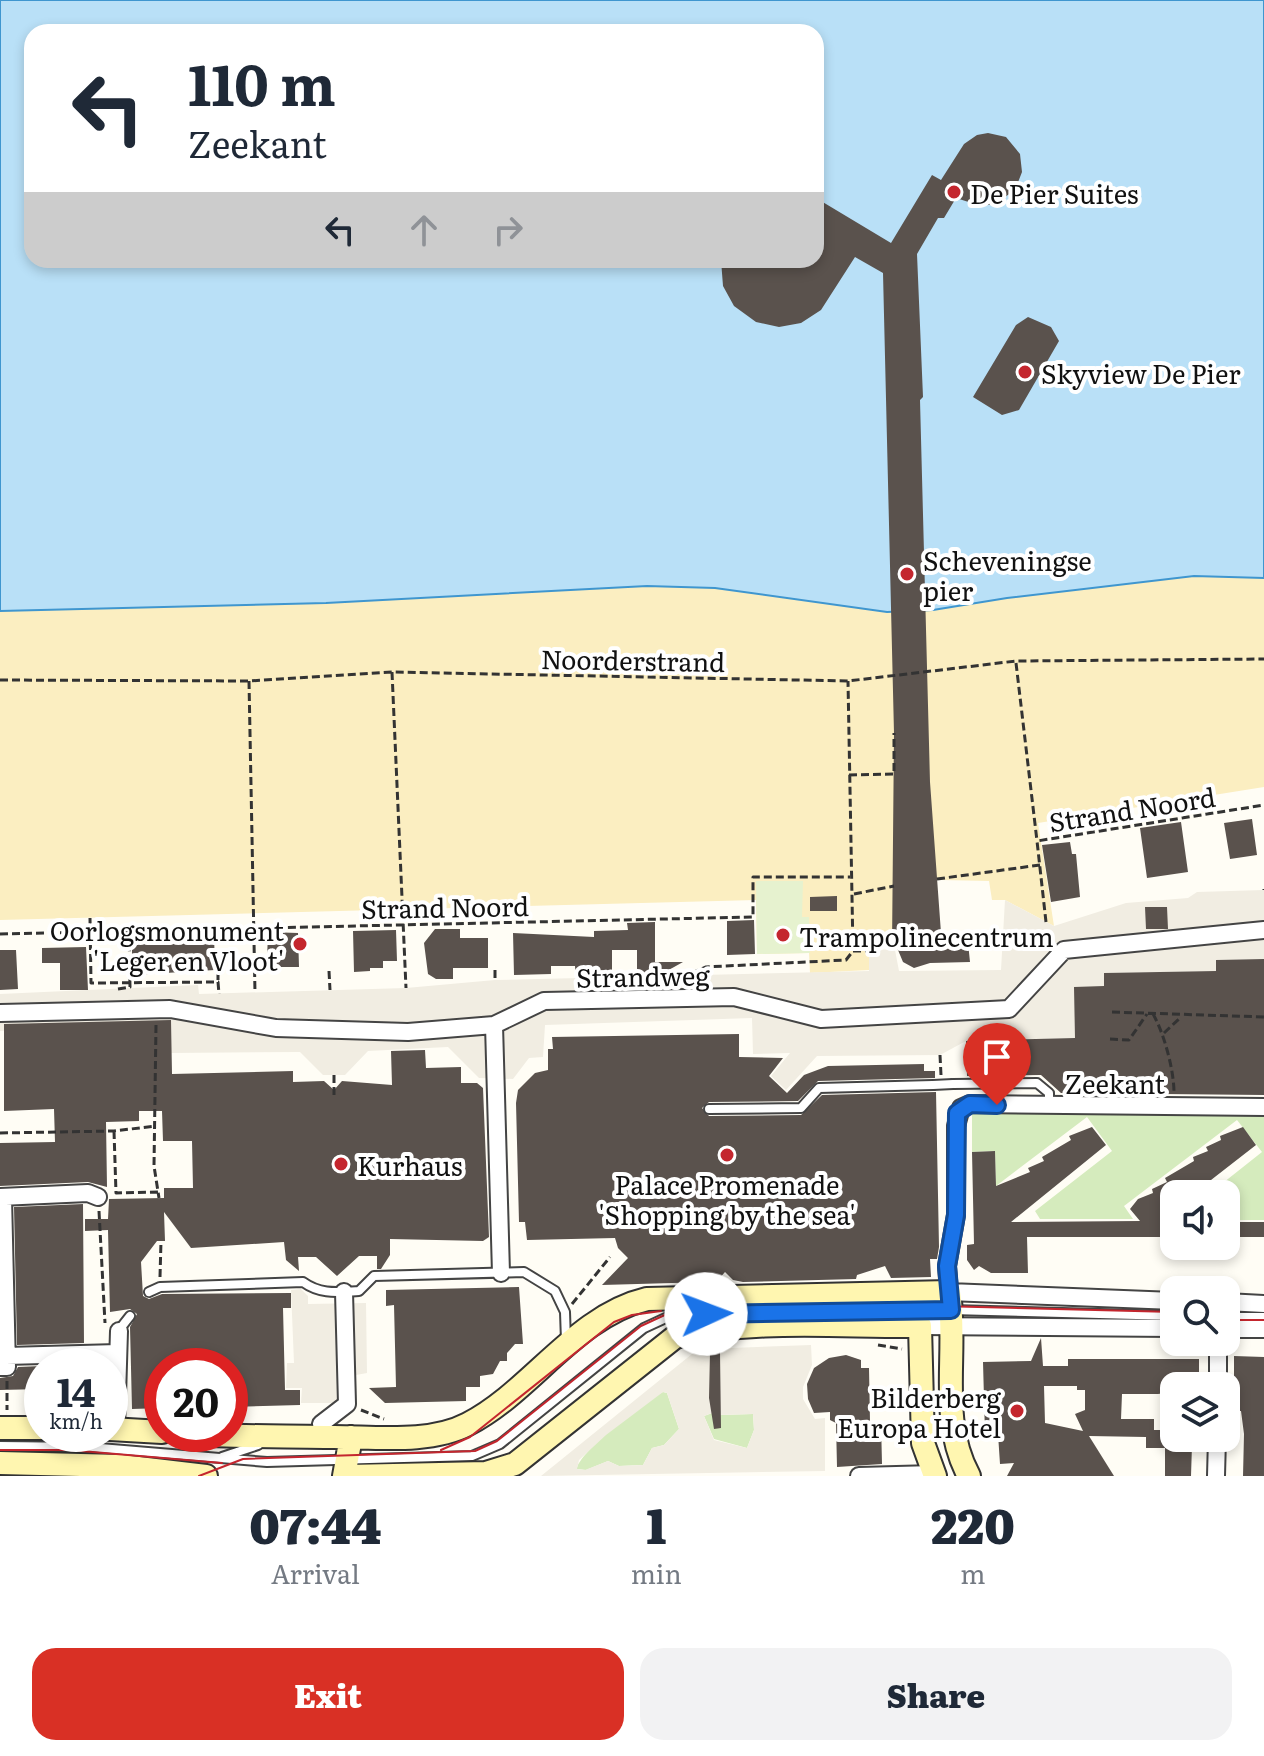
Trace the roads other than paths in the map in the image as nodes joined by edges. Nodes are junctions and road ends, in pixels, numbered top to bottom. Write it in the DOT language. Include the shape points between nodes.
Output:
graph roads {
  1 [pos="1264,930"];
  2 [pos="0,1013"];
  3 [pos="494,1025"];
  4 [pos="1049,1105"];
  5 [pos="1264,1107"];
  6 [pos="709,1109"];
  7 [pos="1,1197"];
  8 [pos="98,1197"];
  9 [pos="501,1273"];
  10 [pos="149,1292"];
  11 [pos="344,1292"];
  12 [pos="1160,1302"];
  13 [pos="1240,1303"];
  14 [pos="1264,1304"];
  15 [pos="941,1313"];
  16 [pos="130,1316"];
  17 [pos="1160,1316"];
  18 [pos="1240,1317"];
  19 [pos="1264,1317"];
  20 [pos="1160,1327"];
  21 [pos="1240,1329"];
  22 [pos="1264,1329"];
  23 [pos="119,1331"];
  24 [pos="118,1348"];
  25 [pos="564,1350"];
  26 [pos="24,1361"];
  27 [pos="4,1363"];
  28 [pos="4,1420"];
  29 [pos="24,1424"];
  30 [pos="321,1424"];
  31 [pos="351,1437"];
  32 [pos="248,1438"];
  33 [pos="274,1439"];
  34 [pos="0,1446"];
  35 [pos="1217,1452"];
  36 [pos="0,1463"];
  37 [pos="212,1467"];
  38 [pos="517,1470"];
  39 [pos="354,1471"];
  40 [pos="177,1475"];
  41 [pos="935,1475"];
  42 [pos="859,1476"];
  43 [pos="884,1476"];
  44 [pos="969,1476"];
  45 [pos="1216,1476"];
  1 -- 3 [label="street, Strandweg" via="1064,950 1009,1009 821,1019 734,997 544,1001"];
  2 -- 3 [label="street, Strandweg" via="156,1009 276,1028 408,1032"];
  3 -- 9 [label="street"];
  4 -- 5 [label="street, Zeekant"];
  4 -- 6 [label="lane, bridge" via="1049,1093 1037,1083 819,1088 801,1108"];
  4 -- 15 [label="street, Zeekant" via="970,1104 957,1113 956,1215"];
  7 -- 8 [label="street"];
  7 -- 27 [label="street"];
  9 -- 11 [label="lane" via="374,1276 359,1291"];
  9 -- 25 [label="lane" via="524,1272 555,1291 565,1312"];
  10 -- 11 [label="lane" via="160,1287 303,1282 317,1292"];
  11 -- 30 [label="street" via="347,1404"];
  12 -- 15 [label="street"];
  13 -- 14 [label="street"];
  15 -- 17 [label="lane"];
  15 -- 20 [label="street"];
  15 -- 25 [label="main road" via="647,1299 612,1310"];
  15 -- 38 [label="main road" via="675,1337"];
  15 -- 39 [label="lane" via="670,1316 635,1334 486,1452"];
  15 -- 41 [label="main road" via="923,1443"];
  15 -- 44 [label="main road" via="952,1428"];
  16 -- 23 [label="lane"];
  18 -- 19 [label="lane"];
  21 -- 22 [label="street"];
  23 -- 24 [label="street"];
  25 -- 31 [label="main road" via="455,1430"];
  26 -- 27 [label="street"];
  28 -- 29 [label="main road"];
  31 -- 33 [label="main road"];
  31 -- 39 [label="main road"];
  32 -- 33 [label="main road"];
  33 -- 37 [label="lane"];
  34 -- 37 [label="lane" via="88,1447"];
  35 -- 45 [label="street"];
  36 -- 40 [label="main road" via="121,1466"];
  37 -- 39 [label="lane"];
  37 -- 40 [label="main road"];
  38 -- 39 [label="main road"];
  41 -- 43 [label="street"];
  42 -- 43 [label="street"];
}
